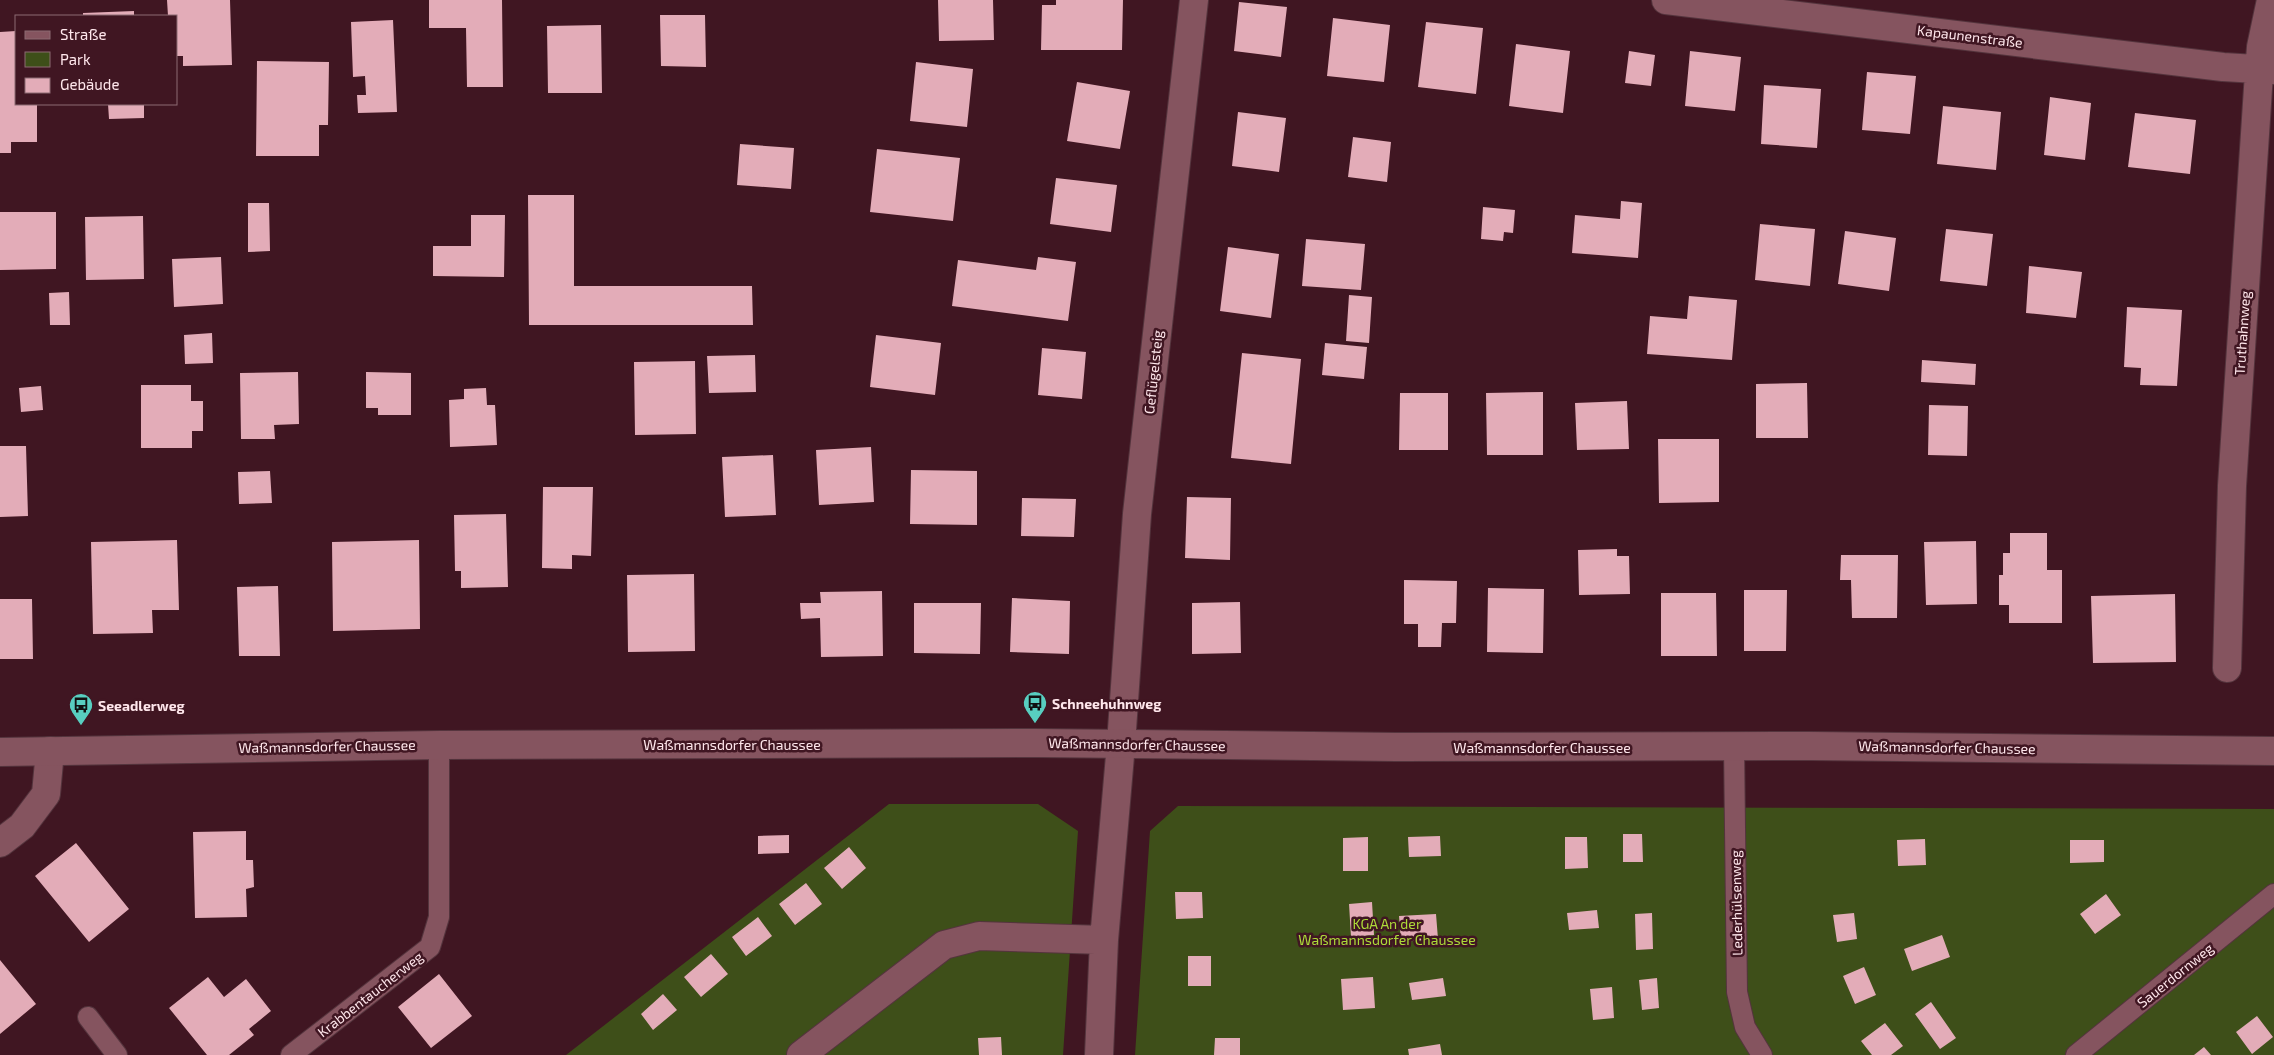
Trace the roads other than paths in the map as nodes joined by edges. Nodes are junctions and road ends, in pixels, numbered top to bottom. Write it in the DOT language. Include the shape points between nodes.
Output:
graph roads {
  1 [pos="1194,0"];
  2 [pos="1666,0"];
  3 [pos="2272,0"];
  4 [pos="2267,69"];
  5 [pos="2227,668"];
  6 [pos="1122,744"];
  7 [pos="439,745"];
  8 [pos="1734,746"];
  9 [pos="50,751"];
  10 [pos="2274,751"];
  11 [pos="0,752"];
  12 [pos="0,843"];
  13 [pos="2274,894"];
  14 [pos="1104,940"];
  15 [pos="88,1017"];
  16 [pos="117,1055"];
  17 [pos="291,1055"];
  18 [pos="801,1055"];
  19 [pos="1099,1055"];
  20 [pos="1762,1055"];
  21 [pos="2076,1055"];
  1 -- 6 [label="street, Geflügelsteig" via="1137,514"];
  2 -- 4 [label="street, Kapaunenstraße"];
  3 -- 4 [label="street, Truthahnweg" via="2261,47"];
  4 -- 5 [label="street, Truthahnweg" via="2232,486"];
  6 -- 7 [label="street, Waßmannsdorfer Chaussee"];
  6 -- 8 [label="street, Waßmannsdorfer Chaussee"];
  6 -- 14 [label="street"];
  7 -- 9 [label="street, Waßmannsdorfer Chaussee"];
  7 -- 17 [label="lane, Krabbentaucherweg" via="439,917 430,947"];
  8 -- 10 [label="street, Waßmannsdorfer Chaussee"];
  8 -- 20 [label="lane, Lederhülsenweg" via="1737,992 1745,1027"];
  9 -- 11 [label="street, Waßmannsdorfer Chaussee"];
  9 -- 12 [label="street" via="46,794 22,826"];
  13 -- 21 [label="lane, Sauerdornweg"];
  14 -- 18 [label="street" via="979,936 944,944"];
  14 -- 19 [label="street"];
  15 -- 16 [label="lane"];
}
